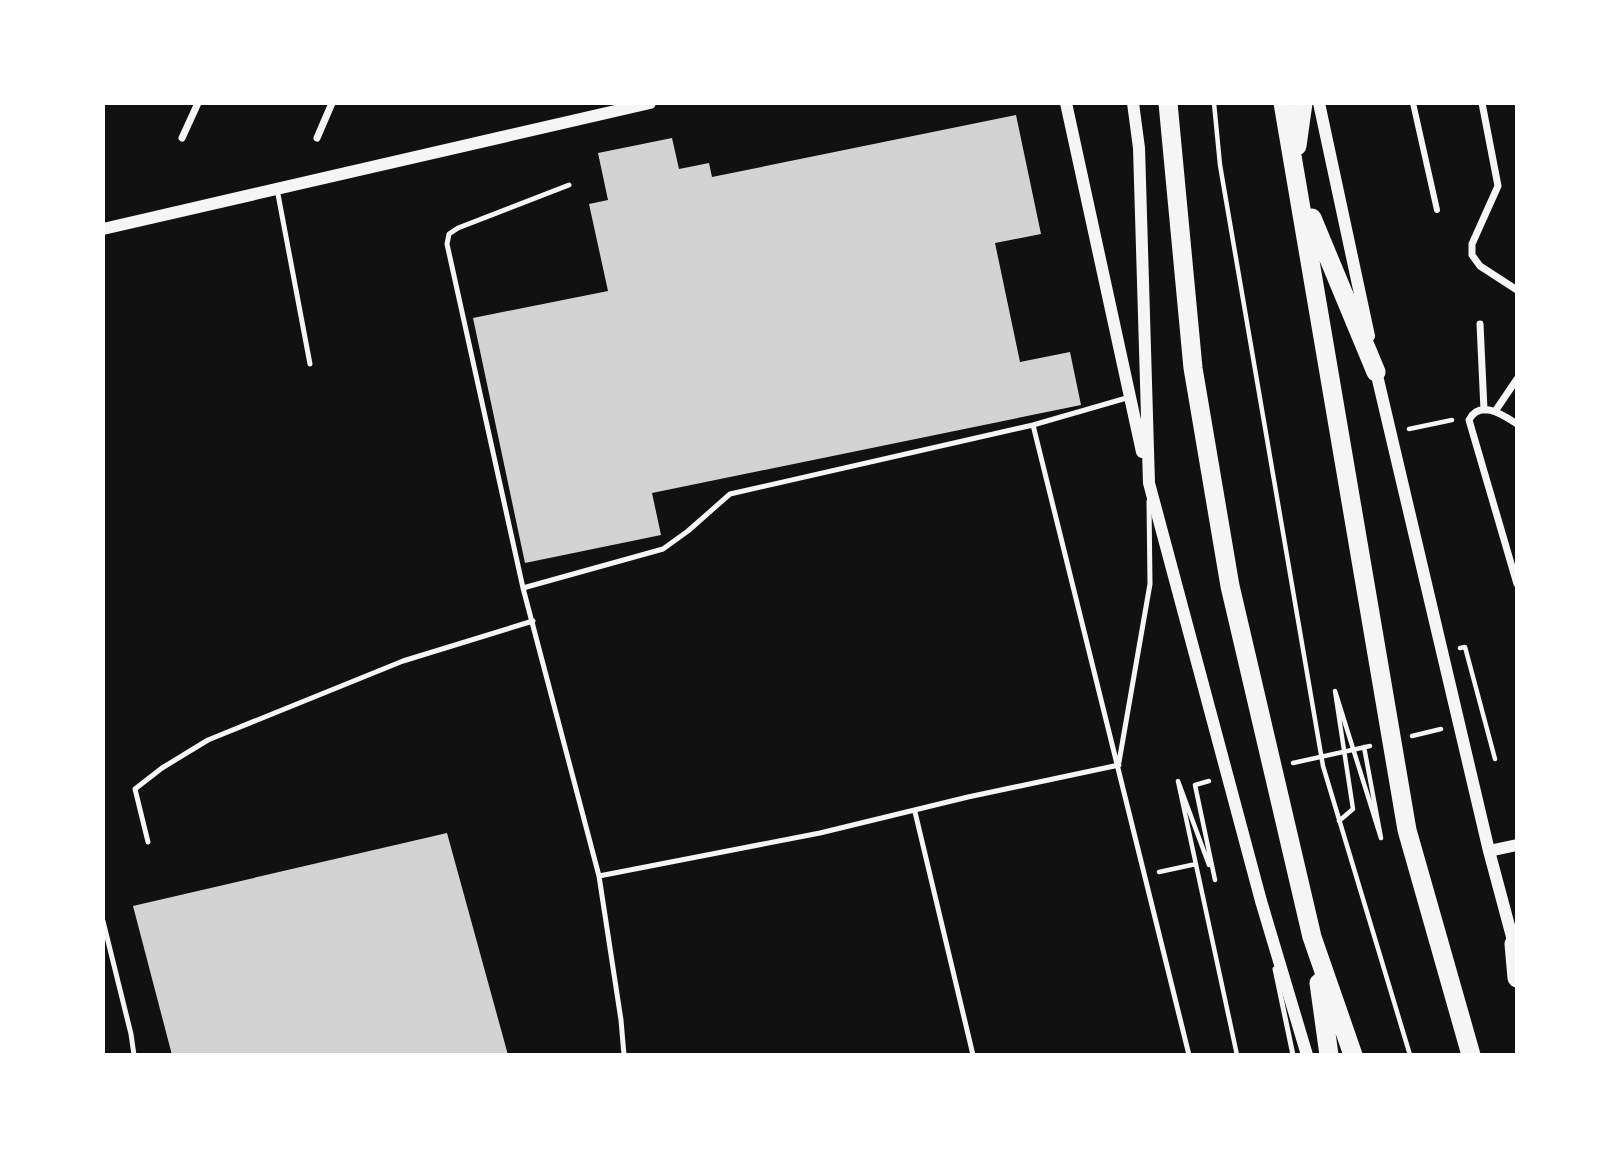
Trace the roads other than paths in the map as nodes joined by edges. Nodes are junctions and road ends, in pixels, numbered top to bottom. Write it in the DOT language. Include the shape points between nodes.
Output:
graph roads {
  1 [pos="198,103"];
  2 [pos="332,103"];
  3 [pos="650,103"];
  4 [pos="1066,103"];
  5 [pos="1133,103"];
  6 [pos="1168,103"];
  7 [pos="1283,103"];
  8 [pos="1303,103"];
  9 [pos="1319,103"];
  10 [pos="1413,103"];
  11 [pos="1482,103"];
  12 [pos="182,138"];
  13 [pos="317,138"];
  14 [pos="1295,165"];
  15 [pos="569,185"];
  16 [pos="1299,187"];
  17 [pos="277,189"];
  18 [pos="1437,211"];
  19 [pos="103,229"];
  20 [pos="1517,290"];
  21 [pos="1480,324"];
  22 [pos="310,364"];
  23 [pos="1376,372"];
  24 [pos="1517,379"];
  25 [pos="1130,397"];
  26 [pos="1483,410"];
  27 [pos="1496,410"];
  28 [pos="1517,424"];
  29 [pos="1033,425"];
  30 [pos="1149,483"];
  31 [pos="1517,584"];
  32 [pos="523,587"];
  33 [pos="533,621"];
  34 [pos="1119,765"];
  35 [pos="915,812"];
  36 [pos="148,842"];
  37 [pos="1517,845"];
  38 [pos="1489,851"];
  39 [pos="599,876"];
  40 [pos="1261,901"];
  41 [pos="1517,906"];
  42 [pos="1503,909"];
  43 [pos="103,921"];
  44 [pos="1312,937"];
  45 [pos="1516,950"];
  46 [pos="1517,978"];
  47 [pos="134,1055"];
  48 [pos="624,1055"];
  49 [pos="972,1055"];
  50 [pos="1189,1055"];
  51 [pos="1293,1055"];
  52 [pos="1307,1055"];
  53 [pos="1329,1055"];
  54 [pos="1353,1055"];
  55 [pos="1471,1055"];
  1 -- 12 [label="street"];
  2 -- 13 [label="street"];
  3 -- 17 [label="street"];
  4 -- 25 [label="street"];
  5 -- 30 [label="street" via="1139,148"];
  6 -- 44 [label="highway" via="1193,368 1230,586"];
  7 -- 14 [label="highway"];
  8 -- 14 [label="highway"];
  9 -- 23 [label="street"];
  10 -- 18 [label="street"];
  11 -- 20 [label="street" via="1498,186 1472,244 1472,255 1480,266"];
  14 -- 16 [label="highway"];
  15 -- 32 [label="lane" via="458,228 449,234 447,244"];
  16 -- 23 [label="highway"];
  16 -- 55 [label="highway" via="1407,830"];
  17 -- 19 [label="street"];
  17 -- 22 [label="lane"];
  21 -- 26 [label="street"];
  23 -- 38 [label="street"];
  24 -- 27 [label="street"];
  25 -- 29 [label="lane"];
  25 -- 30 [label="street"];
  26 -- 27 [label="street"];
  26 -- 31 [label="street" via="1469,420"];
  27 -- 28 [label="street"];
  29 -- 32 [label="lane" via="730,494 663,549"];
  29 -- 34 [label="lane"];
  30 -- 34 [label="lane" via="1150,584"];
  30 -- 40 [label="street"];
  32 -- 33 [label="lane"];
  33 -- 36 [label="lane" via="403,662 208,740 135,789"];
  33 -- 39 [label="lane"];
  34 -- 35 [label="lane"];
  34 -- 50 [label="lane"];
  35 -- 39 [label="lane"];
  35 -- 49 [label="lane"];
  37 -- 38 [label="street"];
  38 -- 42 [label="street"];
  39 -- 48 [label="lane"];
  40 -- 51 [label="lane"];
  40 -- 52 [label="street"];
  41 -- 42 [label="street"];
  42 -- 45 [label="street"];
  43 -- 47 [label="lane"];
  44 -- 53 [label="highway"];
  44 -- 54 [label="highway"];
  45 -- 46 [label="highway"];
}
